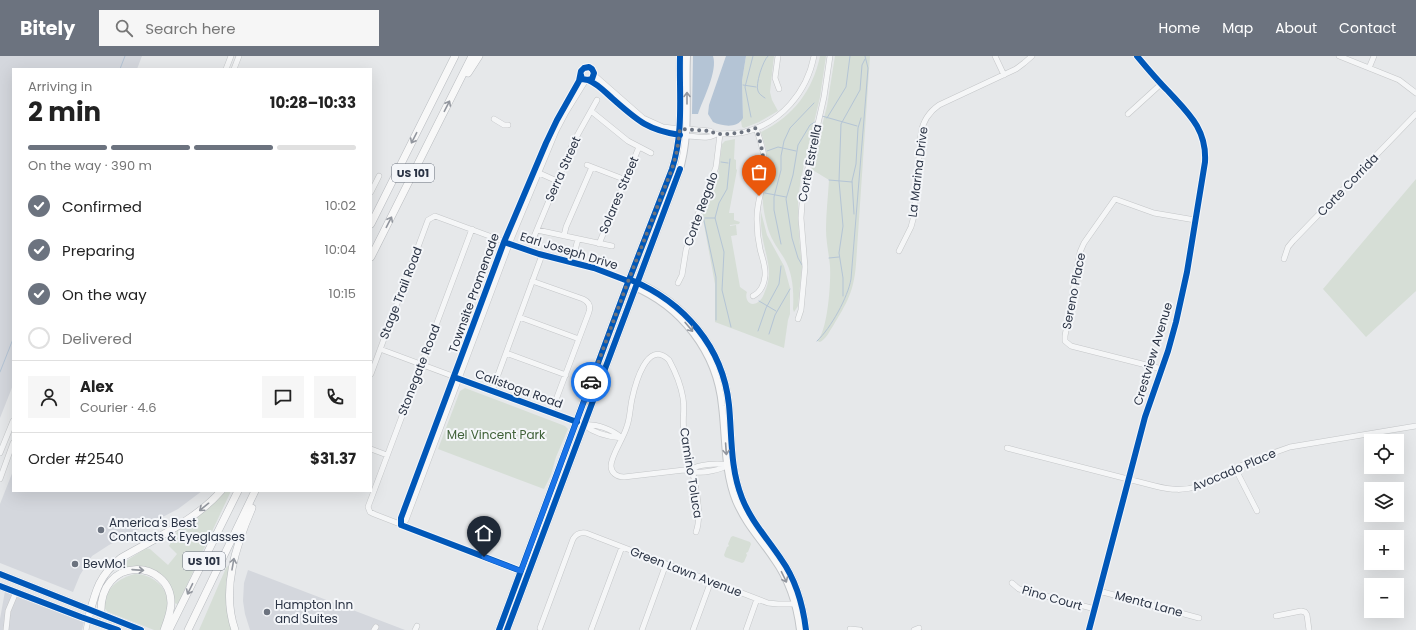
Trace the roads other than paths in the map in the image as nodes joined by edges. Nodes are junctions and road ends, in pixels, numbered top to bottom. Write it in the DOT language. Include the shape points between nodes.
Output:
graph roads {
  1 [pos="231,56"];
  2 [pos="239,56"];
  3 [pos="454,56"];
  4 [pos="472,56"];
  5 [pos="479,56"];
  6 [pos="680,56"];
  7 [pos="687,56"];
  8 [pos="778,56"];
  9 [pos="814,56"];
  10 [pos="830,56"];
  11 [pos="995,56"];
  12 [pos="1032,56"];
  13 [pos="1137,56"];
  14 [pos="1339,56"];
  15 [pos="1374,56"];
  16 [pos="226,68"];
  17 [pos="234,68"];
  18 [pos="1369,68"];
  19 [pos="581,75"];
  20 [pos="594,75"];
  21 [pos="1004,75"];
  22 [pos="587,80"];
  23 [pos="1161,84"];
  24 [pos="456,89"];
  25 [pos="779,89"];
  26 [pos="1416,93"];
  27 [pos="597,100"];
  28 [pos="591,111"];
  29 [pos="1128,114"];
  30 [pos="1416,114"];
  31 [pos="494,119"];
  32 [pos="508,126"];
  33 [pos="756,128"];
  34 [pos="683,132"];
  35 [pos="718,134"];
  36 [pos="639,147"];
  37 [pos="651,153"];
  38 [pos="536,172"];
  39 [pos="379,176"];
  40 [pos="626,180"];
  41 [pos="557,181"];
  42 [pos="372,190"];
  43 [pos="435,216"];
  44 [pos="1195,220"];
  45 [pos="372,222"];
  46 [pos="472,230"];
  47 [pos="537,230"];
  48 [pos="564,236"];
  49 [pos="533,239"];
  50 [pos="578,239"];
  51 [pos="507,243"];
  52 [pos="599,244"];
  53 [pos="612,246"];
  54 [pos="899,251"];
  55 [pos="372,255"];
  56 [pos="542,255"];
  57 [pos="1284,258"];
  58 [pos="572,262"];
  59 [pos="532,281"];
  60 [pos="628,281"];
  61 [pos="678,283"];
  62 [pos="636,285"];
  63 [pos="753,296"];
  64 [pos="519,317"];
  65 [pos="798,319"];
  66 [pos="579,339"];
  67 [pos="380,349"];
  68 [pos="506,353"];
  69 [pos="421,365"];
  70 [pos="1162,369"];
  71 [pos="372,371"];
  72 [pos="566,375"];
  73 [pos="456,378"];
  74 [pos="492,391"];
  75 [pos="552,413"];
  76 [pos="577,422"];
  77 [pos="12,423"];
  78 [pos="584,425"];
  79 [pos="1416,426"];
  80 [pos="622,438"];
  81 [pos="12,446"];
  82 [pos="1007,448"];
  83 [pos="372,449"];
  84 [pos="0,453"];
  85 [pos="387,455"];
  86 [pos="730,465"];
  87 [pos="1235,468"];
  88 [pos="691,470"];
  89 [pos="0,479"];
  90 [pos="1129,479"];
  91 [pos="220,492"];
  92 [pos="238,492"];
  93 [pos="254,492"];
  94 [pos="258,492"];
  95 [pos="1257,511"];
  96 [pos="401,525"];
  97 [pos="696,532"];
  98 [pos="622,547"];
  99 [pos="666,564"];
  100 [pos="521,571"];
  101 [pos="0,574"];
  102 [pos="528,574"];
  103 [pos="213,579"];
  104 [pos="711,581"];
  105 [pos="1012,583"];
  106 [pos="0,586"];
  107 [pos="1099,591"];
  108 [pos="16,592"];
  109 [pos="757,599"];
  110 [pos="798,603"];
  111 [pos="1095,609"];
  112 [pos="90,610"];
  113 [pos="100,614"];
  114 [pos="1276,616"];
  115 [pos="1199,618"];
  116 [pos="88,620"];
  117 [pos="109,628"];
  118 [pos="540,628"];
  119 [pos="850,629"];
  120 [pos="6,630"];
  121 [pos="86,630"];
  122 [pos="118,630"];
  123 [pos="141,630"];
  124 [pos="164,630"];
  125 [pos="169,630"];
  126 [pos="188,630"];
  127 [pos="194,630"];
  128 [pos="235,630"];
  129 [pos="500,630"];
  130 [pos="507,630"];
  131 [pos="591,630"];
  132 [pos="642,630"];
  133 [pos="693,630"];
  134 [pos="746,630"];
  135 [pos="800,630"];
  136 [pos="806,630"];
  137 [pos="860,630"];
  138 [pos="1089,630"];
  139 [pos="1309,630"];
  1 -- 16 [label="street"];
  2 -- 17 [label="street"];
  3 -- 45 [label="highway, US 101, one-way"];
  4 -- 24 [label="highway, US 101"];
  5 -- 24 [label="highway"];
  6 -- 34 [label="main road"];
  34 -- 7 [label="main road, one-way"];
  8 -- 25 [label="street" via="775,78"];
  9 -- 33 [label="street" via="807,80 795,100 778,116"];
  10 -- 65 [label="street, Corte Estrella" via="822,107 803,190 801,218 806,267"];
  11 -- 21 [label="street"];
  12 -- 21 [label="street, La Marina Drive"];
  13 -- 23 [label="street, Crestview Avenue"];
  14 -- 18 [label="street"];
  15 -- 18 [label="street"];
  18 -- 26 [label="street" via="1399,80"];
  19 -- 20 [label="street" via="586,67 592,69"];
  19 -- 22 [label="street"];
  19 -- 38 [label="street, Townsite Promenade" via="552,129"];
  20 -- 22 [label="street" via="592,79"];
  20 -- 34 [label="street" via="642,118"];
  21 -- 54 [label="street, La Marina Drive" via="939,105 925,119 921,132 914,216"];
  22 -- 34 [label="street" via="596,84 645,125 662,132"];
  22 -- 38 [label="street, Townsite Promenade" via="561,122"];
  23 -- 29 [label="street"];
  23 -- 44 [label="street, Crestview Avenue" via="1192,118 1203,140 1205,162"];
  55 -- 24 [label="highway, US 101, one-way"];
  27 -- 28 [label="street, Serra Street"];
  28 -- 36 [label="street"];
  28 -- 41 [label="street, Serra Street"];
  30 -- 57 [label="street, Corte Corrida" via="1293,241"];
  31 -- 32 [label="street"];
  33 -- 35 [label="street" via="736,134"];
  33 -- 63 [label="street" via="764,160 764,178 756,215 765,272 762,288"];
  34 -- 35 [label="street" via="710,131"];
  34 -- 60 [label="main road" via="672,169"];
  34 -- 62 [label="main road" via="684,154 679,172"];
  35 -- 61 [label="street, Corte Regalo" via="716,167 691,233"];
  36 -- 37 [label="street"];
  36 -- 40 [label="street, Solares Street"];
  38 -- 41 [label="street"];
  38 -- 51 [label="street, Townsite Promenade"];
  39 -- 42 [label="street"];
  40 -- 48 [label="street" via="590,166"];
  40 -- 52 [label="street, Solares Street"];
  41 -- 47 [label="street, Serra Street"];
  43 -- 46 [label="street, Earl Joseph Drive"];
  43 -- 67 [label="street, Stage Trail Road" via="428,220"];
  44 -- 70 [label="street, Crestview Avenue" via="1178,315"];
  44 -- 70 [label="street, Sereno Place" via="1154,213 1115,199 1080,252 1065,341 1071,346"];
  46 -- 51 [label="street, Earl Joseph Drive"];
  46 -- 69 [label="street, Stonegate Road"];
  47 -- 48 [label="street"];
  47 -- 49 [label="street, Serra Street"];
  48 -- 50 [label="street"];
  50 -- 52 [label="street"];
  50 -- 58 [label="street"];
  51 -- 56 [label="street, Earl Joseph Drive"];
  51 -- 73 [label="street, Townsite Promenade"];
  52 -- 53 [label="street"];
  56 -- 58 [label="street, Earl Joseph Drive"];
  56 -- 59 [label="street"];
  58 -- 60 [label="street, Earl Joseph Drive"];
  59 -- 64 [label="street"];
  59 -- 66 [label="street" via="583,299 589,304 589,312"];
  60 -- 62 [label="main road, Earl Joseph Drive"];
  60 -- 76 [label="main road"];
  62 -- 78 [label="main road"];
  62 -- 86 [label="main road, Earl Joseph Drive" via="673,311 691,330 706,353 721,396"];
  64 -- 66 [label="street"];
  64 -- 68 [label="street"];
  66 -- 72 [label="street"];
  67 -- 69 [label="street, Calistoga Road"];
  67 -- 71 [label="street, Stage Trail Road"];
  68 -- 72 [label="street"];
  68 -- 74 [label="street"];
  69 -- 73 [label="street, Calistoga Road"];
  69 -- 85 [label="street, Stonegate Road"];
  70 -- 90 [label="street, Crestview Avenue" via="1147,410"];
  72 -- 75 [label="street"];
  73 -- 74 [label="street, Calistoga Road"];
  73 -- 96 [label="street, Townsite Promenade" via="401,518"];
  74 -- 75 [label="street, Calistoga Road"];
  75 -- 76 [label="street, Calistoga Road"];
  76 -- 78 [label="street, Calistoga Road"];
  76 -- 100 [label="main road"];
  77 -- 84 [label="street"];
  78 -- 80 [label="street, Calistoga Road" via="614,438"];
  78 -- 102 [label="main road"];
  79 -- 87 [label="street, Avocado Place" via="1290,447"];
  80 -- 88 [label="street" via="611,463 612,471 618,476"];
  80 -- 88 [label="street, Camino Toluca" via="628,422 633,392 643,365 654,355 662,356 669,360 682,391 684,432"];
  81 -- 89 [label="street"];
  82 -- 90 [label="street, Avocado Place"];
  83 -- 85 [label="street"];
  85 -- 96 [label="street, Stonegate Road" via="369,504 369,511"];
  86 -- 88 [label="street" via="723,469 699,472"];
  86 -- 110 [label="main road, Earl Joseph Drive" via="731,486 741,511 780,568"];
  87 -- 90 [label="street, Avocado Place" via="1190,489 1170,489"];
  87 -- 95 [label="street"];
  88 -- 97 [label="street, Camino Toluca" via="700,515"];
  90 -- 107 [label="street, Crestview Avenue"];
  91 -- 112 [label="highway, one-way" via="194,515 111,566 101,579"];
  92 -- 125 [label="highway, US 101, one-way"];
  93 -- 103 [label="highway, US 101"];
  128 -- 94 [label="highway, one-way" via="230,599 233,562"];
  96 -- 100 [label="street"];
  98 -- 99 [label="street, Green Lawn Avenue"];
  98 -- 118 [label="street, Green Lawn Avenue" via="586,533 579,533 573,539"];
  98 -- 131 [label="street"];
  99 -- 104 [label="street, Green Lawn Avenue"];
  99 -- 132 [label="street"];
  100 -- 102 [label="main road"];
  100 -- 129 [label="main road"];
  101 -- 112 [label="main road"];
  102 -- 130 [label="main road"];
  103 -- 126 [label="highway, US 101"];
  103 -- 127 [label="highway"];
  104 -- 109 [label="street, Green Lawn Avenue"];
  104 -- 133 [label="street"];
  105 -- 111 [label="street, Pino Court" via="1019,589"];
  106 -- 108 [label="main road"];
  107 -- 111 [label="street, Crestview Avenue"];
  107 -- 115 [label="street, Menta Lane"];
  108 -- 116 [label="main road"];
  108 -- 120 [label="street" via="8,611"];
  109 -- 110 [label="street, Green Lawn Avenue" via="774,604"];
  109 -- 134 [label="street"];
  110 -- 135 [label="main road, Earl Joseph Drive"];
  110 -- 136 [label="main road, Earl Joseph Drive"];
  111 -- 138 [label="street, Crestview Avenue"];
  112 -- 113 [label="main road"];
  112 -- 116 [label="highway"];
  113 -- 123 [label="main road"];
  113 -- 124 [label="highway, one-way" via="102,598 112,578 127,570 145,570 159,578 170,596 170,611"];
  114 -- 139 [label="street" via="1305,612"];
  116 -- 117 [label="main road"];
  116 -- 121 [label="street"];
  117 -- 122 [label="main road"];
  119 -- 137 [label="street"];
}
